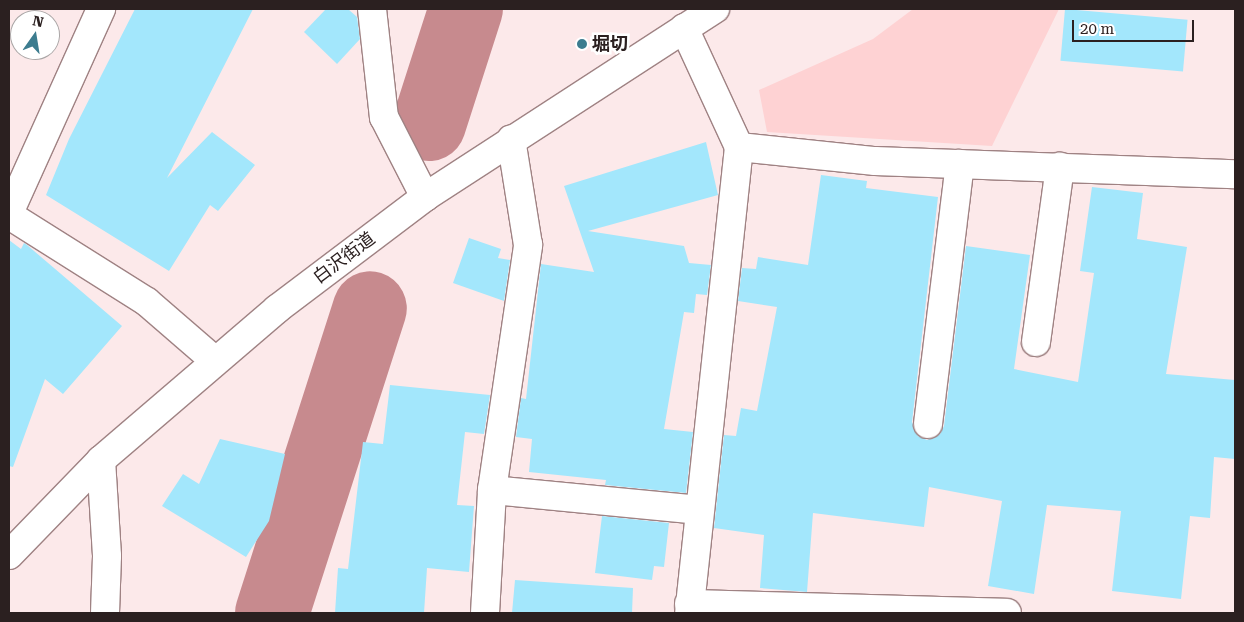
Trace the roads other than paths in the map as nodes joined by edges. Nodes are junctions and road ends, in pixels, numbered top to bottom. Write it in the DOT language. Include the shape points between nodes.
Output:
graph roads {
  1 [pos="101,9"];
  2 [pos="372,9"];
  3 [pos="715,9"];
  4 [pos="684,28"];
  5 [pos="511,139"];
  6 [pos="739,147"];
  7 [pos="960,164"];
  8 [pos="1060,167"];
  9 [pos="1235,174"];
  10 [pos="425,197"];
  11 [pos="9,214"];
  12 [pos="1036,342"];
  13 [pos="214,360"];
  14 [pos="928,424"];
  15 [pos="102,460"];
  16 [pos="492,490"];
  17 [pos="699,510"];
  18 [pos="9,555"];
  19 [pos="689,609"];
  20 [pos="917,612"];
  21 [pos="105,613"];
  22 [pos="485,613"];
  23 [pos="1007,613"];
  1 -- 11 [label="street"];
  2 -- 10 [label="street" via="384,118"];
  3 -- 4 [label="street, 白沢街道"];
  4 -- 5 [label="street, 白沢街道"];
  4 -- 6 [label="street"];
  5 -- 10 [label="street, 白沢街道"];
  5 -- 16 [label="street" via="528,245"];
  6 -- 7 [label="street" via="875,161"];
  6 -- 17 [label="street"];
  7 -- 8 [label="street"];
  7 -- 14 [label="street"];
  8 -- 9 [label="street"];
  8 -- 12 [label="street"];
  10 -- 13 [label="street, 白沢街道"];
  11 -- 13 [label="street" via="148,302"];
  13 -- 15 [label="street, 白沢街道"];
  15 -- 18 [label="street, 白沢街道"];
  15 -- 21 [label="street" via="107,556"];
  16 -- 17 [label="street"];
  16 -- 22 [label="street"];
  17 -- 19 [label="street"];
  19 -- 20 [label="street"];
  20 -- 23 [label="street"];
}
